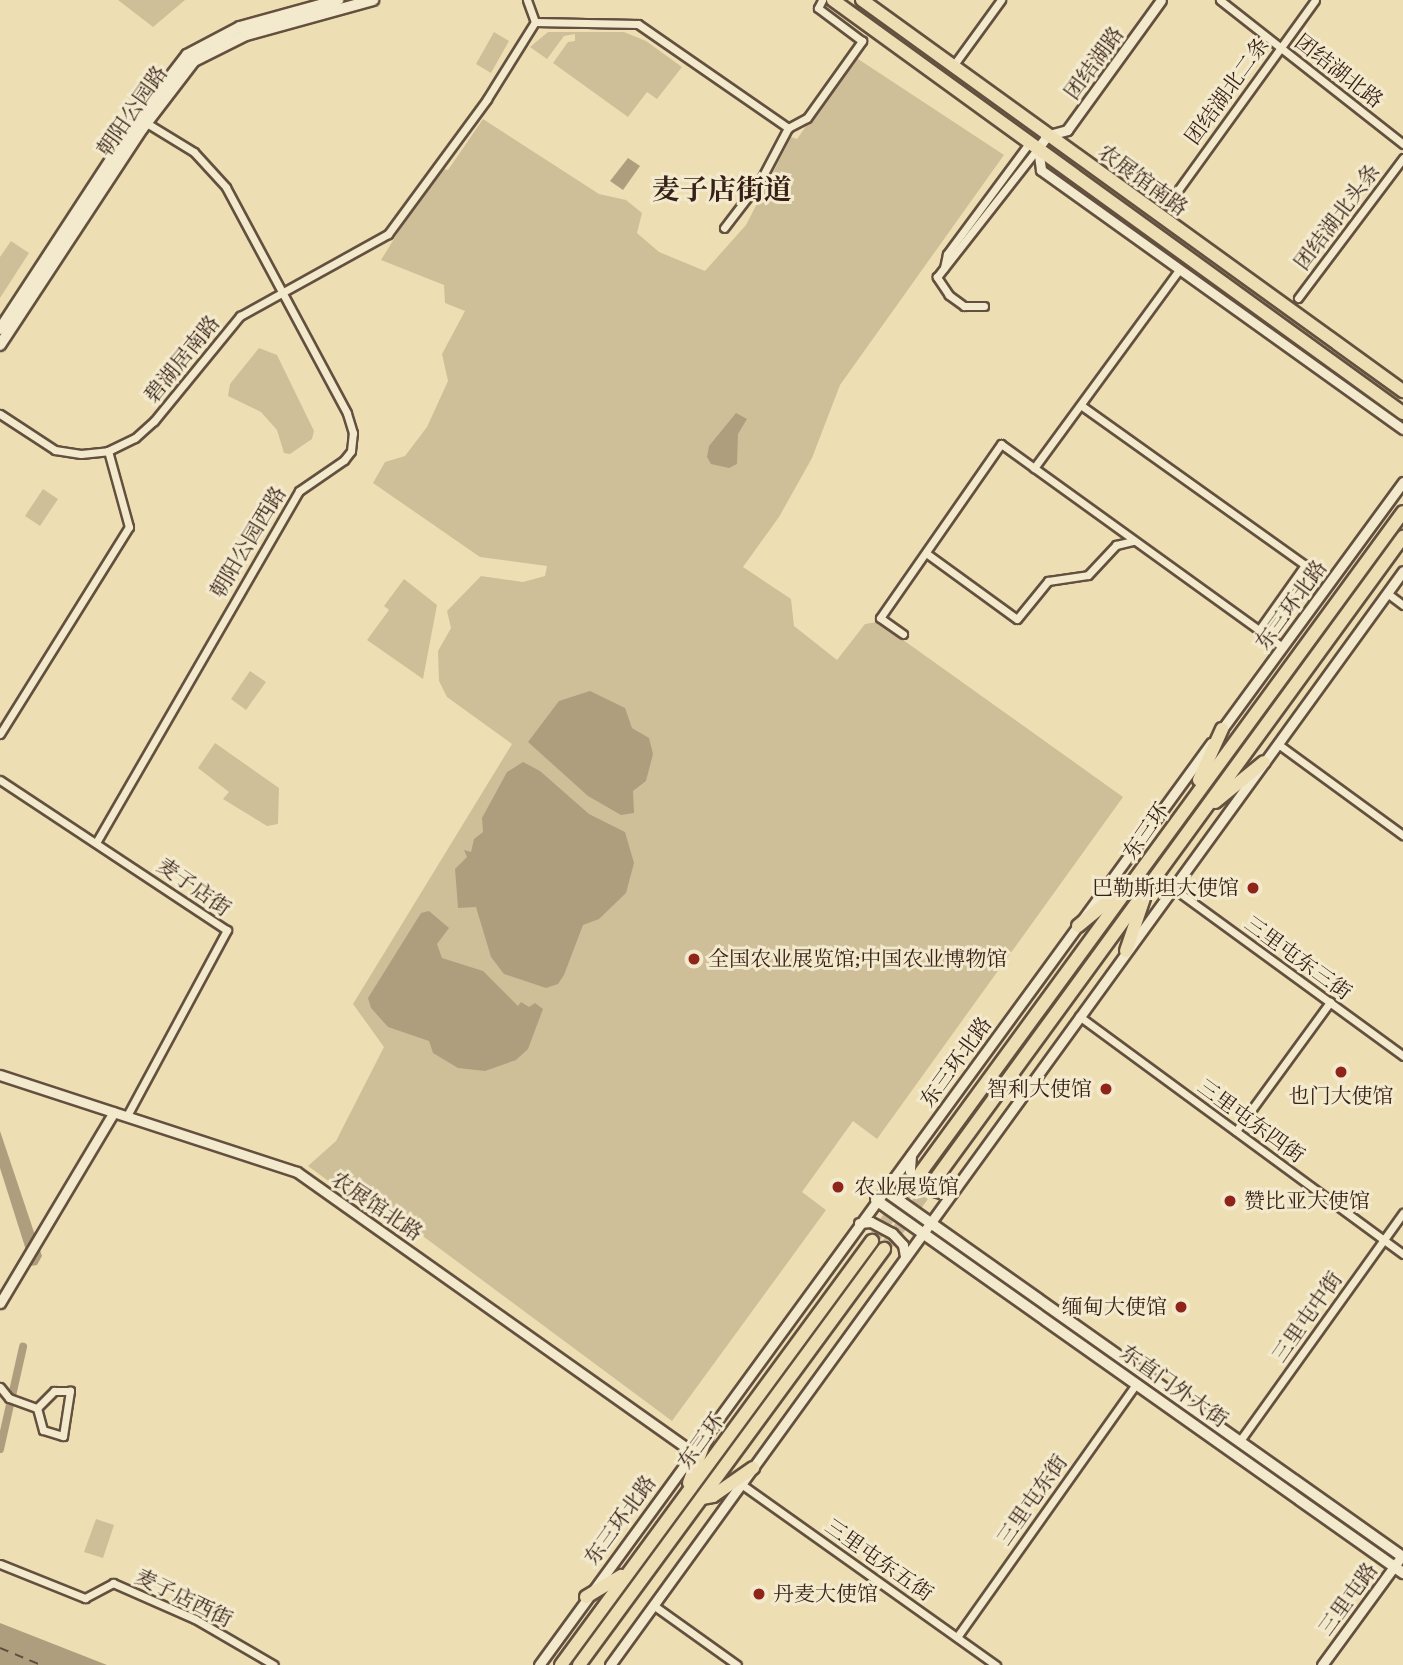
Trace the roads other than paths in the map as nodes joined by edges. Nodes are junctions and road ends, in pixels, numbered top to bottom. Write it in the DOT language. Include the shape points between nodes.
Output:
graph roads {
  1 [pos="338,0"];
  2 [pos="373,0"];
  3 [pos="527,0"];
  4 [pos="822,0"];
  5 [pos="833,0"];
  6 [pos="862,0"];
  7 [pos="1001,0"];
  8 [pos="1161,0"];
  9 [pos="1220,0"];
  10 [pos="1315,0"];
  11 [pos="535,22"];
  12 [pos="1280,47"];
  13 [pos="953,66"];
  14 [pos="142,120"];
  15 [pos="788,128"];
  16 [pos="1048,135"];
  17 [pos="1403,144"];
  18 [pos="1034,145"];
  19 [pos="1403,158"];
  20 [pos="1168,204"];
  21 [pos="724,228"];
  22 [pos="1179,270"];
  23 [pos="282,292"];
  24 [pos="1298,298"];
  25 [pos="984,306"];
  26 [pos="0,329"];
  27 [pos="0,345"];
  28 [pos="1403,391"];
  29 [pos="1081,405"];
  30 [pos="1403,412"];
  31 [pos="0,414"];
  32 [pos="1403,429"];
  33 [pos="108,451"];
  34 [pos="1034,468"];
  35 [pos="1403,482"];
  36 [pos="1391,499"];
  37 [pos="1403,509"];
  38 [pos="1403,537"];
  39 [pos="1134,541"];
  40 [pos="926,553"];
  41 [pos="1403,571"];
  42 [pos="1387,593"];
  43 [pos="1403,605"];
  44 [pos="1259,630"];
  45 [pos="903,634"];
  46 [pos="1282,647"];
  47 [pos="1222,729"];
  48 [pos="0,734"];
  49 [pos="1278,744"];
  50 [pos="1264,762"];
  51 [pos="0,780"];
  52 [pos="1188,804"];
  53 [pos="1201,813"];
  54 [pos="1403,835"];
  55 [pos="97,841"];
  56 [pos="1143,881"];
  57 [pos="1173,888"];
  58 [pos="1078,926"];
  59 [pos="1126,950"];
  60 [pos="1330,1002"];
  61 [pos="1079,1016"];
  62 [pos="1403,1056"];
  63 [pos="0,1075"];
  64 [pos="114,1112"];
  65 [pos="127,1116"];
  66 [pos="1236,1131"];
  67 [pos="913,1150"];
  68 [pos="921,1172"];
  69 [pos="934,1181"];
  70 [pos="957,1185"];
  71 [pos="884,1190"];
  72 [pos="876,1200"];
  73 [pos="1403,1213"];
  74 [pos="859,1223"];
  75 [pos="930,1223"];
  76 [pos="922,1233"];
  77 [pos="1384,1239"];
  78 [pos="872,1241"];
  79 [pos="884,1249"];
  80 [pos="1403,1254"];
  81 [pos="905,1256"];
  82 [pos="0,1303"];
  83 [pos="1137,1383"];
  84 [pos="0,1387"];
  85 [pos="37,1408"];
  86 [pos="711,1424"];
  87 [pos="1239,1442"];
  88 [pos="691,1451"];
  89 [pos="752,1468"];
  90 [pos="741,1484"];
  91 [pos="702,1498"];
  92 [pos="682,1500"];
  93 [pos="1402,1556"];
  94 [pos="0,1564"];
  95 [pos="1398,1570"];
  96 [pos="627,1572"];
  97 [pos="586,1597"];
  98 [pos="653,1605"];
  99 [pos="957,1637"];
  100 [pos="274,1665"];
  101 [pos="539,1665"];
  102 [pos="561,1665"];
  103 [pos="579,1665"];
  104 [pos="610,1665"];
  105 [pos="737,1665"];
  106 [pos="996,1665"];
  107 [pos="1322,1665"];
  1 -- 14 [label="main road, 朝阳公园路" via="240,27 208,41 172,71"];
  2 -- 14 [label="main road, 朝阳公园路" via="214,48 178,76"];
  3 -- 11 [label="street"];
  4 -- 15 [label="street" via="818,8 862,41 807,118"];
  5 -- 18 [label="main road, 农展馆南路"];
  6 -- 13 [label="main road, 农展馆南路"];
  7 -- 13 [label="street"];
  8 -- 16 [label="street, 团结湖路" via="1067,131"];
  9 -- 12 [label="street, 团结湖北路"];
  10 -- 12 [label="street, 团结湖北二条"];
  11 -- 15 [label="street" via="638,24"];
  11 -- 23 [label="street, 碧湖居南路" via="487,99 388,234"];
  12 -- 17 [label="street, 团结湖北路"];
  12 -- 20 [label="street, 团结湖北二条"];
  13 -- 16 [label="main road, 农展馆南路"];
  14 -- 23 [label="street, 朝阳公园西路" via="194,152 219,177"];
  14 -- 26 [label="main road, 朝阳公园路"];
  14 -- 27 [label="main road, 朝阳公园路"];
  15 -- 21 [label="street" via="760,181"];
  16 -- 18 [label="street, 团结湖路"];
  16 -- 28 [label="main road, 农展馆南路"];
  18 -- 22 [label="street, 农展馆南路" via="1041,170"];
  18 -- 25 [label="street" via="947,254 937,277 964,306"];
  18 -- 30 [label="main road, 农展馆南路"];
  19 -- 24 [label="street, 团结湖北头条"];
  22 -- 29 [label="street"];
  22 -- 32 [label="street, 农展馆南路"];
  23 -- 33 [label="street, 碧湖居南路" via="240,316 153,421 135,438"];
  23 -- 55 [label="street, 朝阳公园西路" via="347,413 353,433 351,451 299,491"];
  29 -- 34 [label="street"];
  29 -- 44 [label="street" via="1305,565"];
  31 -- 33 [label="street, 碧湖居南路" via="55,450 81,454"];
  33 -- 48 [label="street" via="129,527"];
  34 -- 39 [label="street"];
  34 -- 40 [label="street" via="1001,444"];
  35 -- 36 [label="street, 东三环北路"];
  36 -- 37 [label="street"];
  36 -- 46 [label="street, 东三环北路"];
  37 -- 52 [label="main road, 东三环"];
  38 -- 53 [label="main road, 东三环"];
  39 -- 40 [label="street" via="1116,545 1088,575 1048,581 1017,619"];
  39 -- 44 [label="street"];
  40 -- 45 [label="street" via="880,618"];
  41 -- 42 [label="street"];
  42 -- 43 [label="street"];
  42 -- 49 [label="street"];
  44 -- 46 [label="street"];
  46 -- 47 [label="street, 东三环北路"];
  47 -- 52 [label="main road"];
  47 -- 58 [label="street, 东三环北路"];
  49 -- 50 [label="street"];
  49 -- 54 [label="street"];
  50 -- 53 [label="main road"];
  50 -- 57 [label="street"];
  51 -- 55 [label="street, 麦子店街"];
  52 -- 56 [label="main road, 东三环"];
  53 -- 56 [label="main road, 东三环"];
  55 -- 65 [label="street, 麦子店街" via="227,930"];
  56 -- 58 [label="main road"];
  56 -- 59 [label="main road"];
  56 -- 68 [label="main road, 东三环"];
  56 -- 69 [label="main road, 东三环"];
  57 -- 59 [label="street"];
  57 -- 60 [label="street, 三里屯东三街"];
  58 -- 67 [label="street, 东三环北路"];
  59 -- 61 [label="street"];
  60 -- 62 [label="street, 三里屯东三街"];
  60 -- 66 [label="street"];
  61 -- 66 [label="street, 三里屯东四街"];
  61 -- 70 [label="street"];
  63 -- 64 [label="street, 农展馆北路"];
  64 -- 65 [label="street, 农展馆北路"];
  64 -- 82 [label="street"];
  65 -- 88 [label="street, 农展馆北路" via="297,1172"];
  66 -- 77 [label="street, 三里屯东四街"];
  67 -- 70 [label="street" via="910,1171 924,1188 944,1194"];
  67 -- 71 [label="street, 东三环北路"];
  70 -- 75 [label="street"];
  71 -- 72 [label="street, 东三环北路"];
  71 -- 75 [label="main road, 东直门外大街"];
  72 -- 74 [label="street, 东三环北路"];
  72 -- 76 [label="main road, 东直门外大街"];
  73 -- 77 [label="street, 三里屯中街"];
  74 -- 81 [label="street" via="871,1222 892,1233 903,1245"];
  74 -- 86 [label="street, 东三环北路"];
  75 -- 76 [label="street"];
  75 -- 87 [label="main road, 东直门外大街"];
  76 -- 81 [label="street"];
  76 -- 83 [label="main road, 东直门外大街"];
  77 -- 80 [label="street, 三里屯东四街"];
  77 -- 87 [label="street, 三里屯中街"];
  78 -- 92 [label="main road, 东三环"];
  79 -- 91 [label="main road, 东三环"];
  81 -- 89 [label="street"];
  83 -- 95 [label="main road, 东直门外大街"];
  83 -- 99 [label="street, 三里屯东街"];
  84 -- 85 [label="street" via="9,1398"];
  85 -- 85 [label="street" via="43,1430 63,1436 70,1391 54,1391"];
  86 -- 88 [label="street, 东三环北路"];
  86 -- 92 [label="main road"];
  87 -- 93 [label="main road, 东直门外大街"];
  88 -- 97 [label="street, 东三环北路"];
  89 -- 90 [label="street"];
  89 -- 91 [label="main road" via="713,1496"];
  90 -- 98 [label="street"];
  90 -- 99 [label="street, 三里屯东五街"];
  91 -- 103 [label="main road, 东三环"];
  92 -- 96 [label="main road, 东三环"];
  93 -- 95 [label="street, 三里屯路"];
  94 -- 100 [label="street, 麦子店西街" via="85,1598 113,1583 195,1619"];
  95 -- 107 [label="street, 三里屯路"];
  96 -- 97 [label="main road"];
  96 -- 102 [label="main road, 东三环"];
  97 -- 101 [label="street, 东三环北路"];
  98 -- 104 [label="street"];
  98 -- 105 [label="street"];
  99 -- 106 [label="street, 三里屯东五街"];
}
